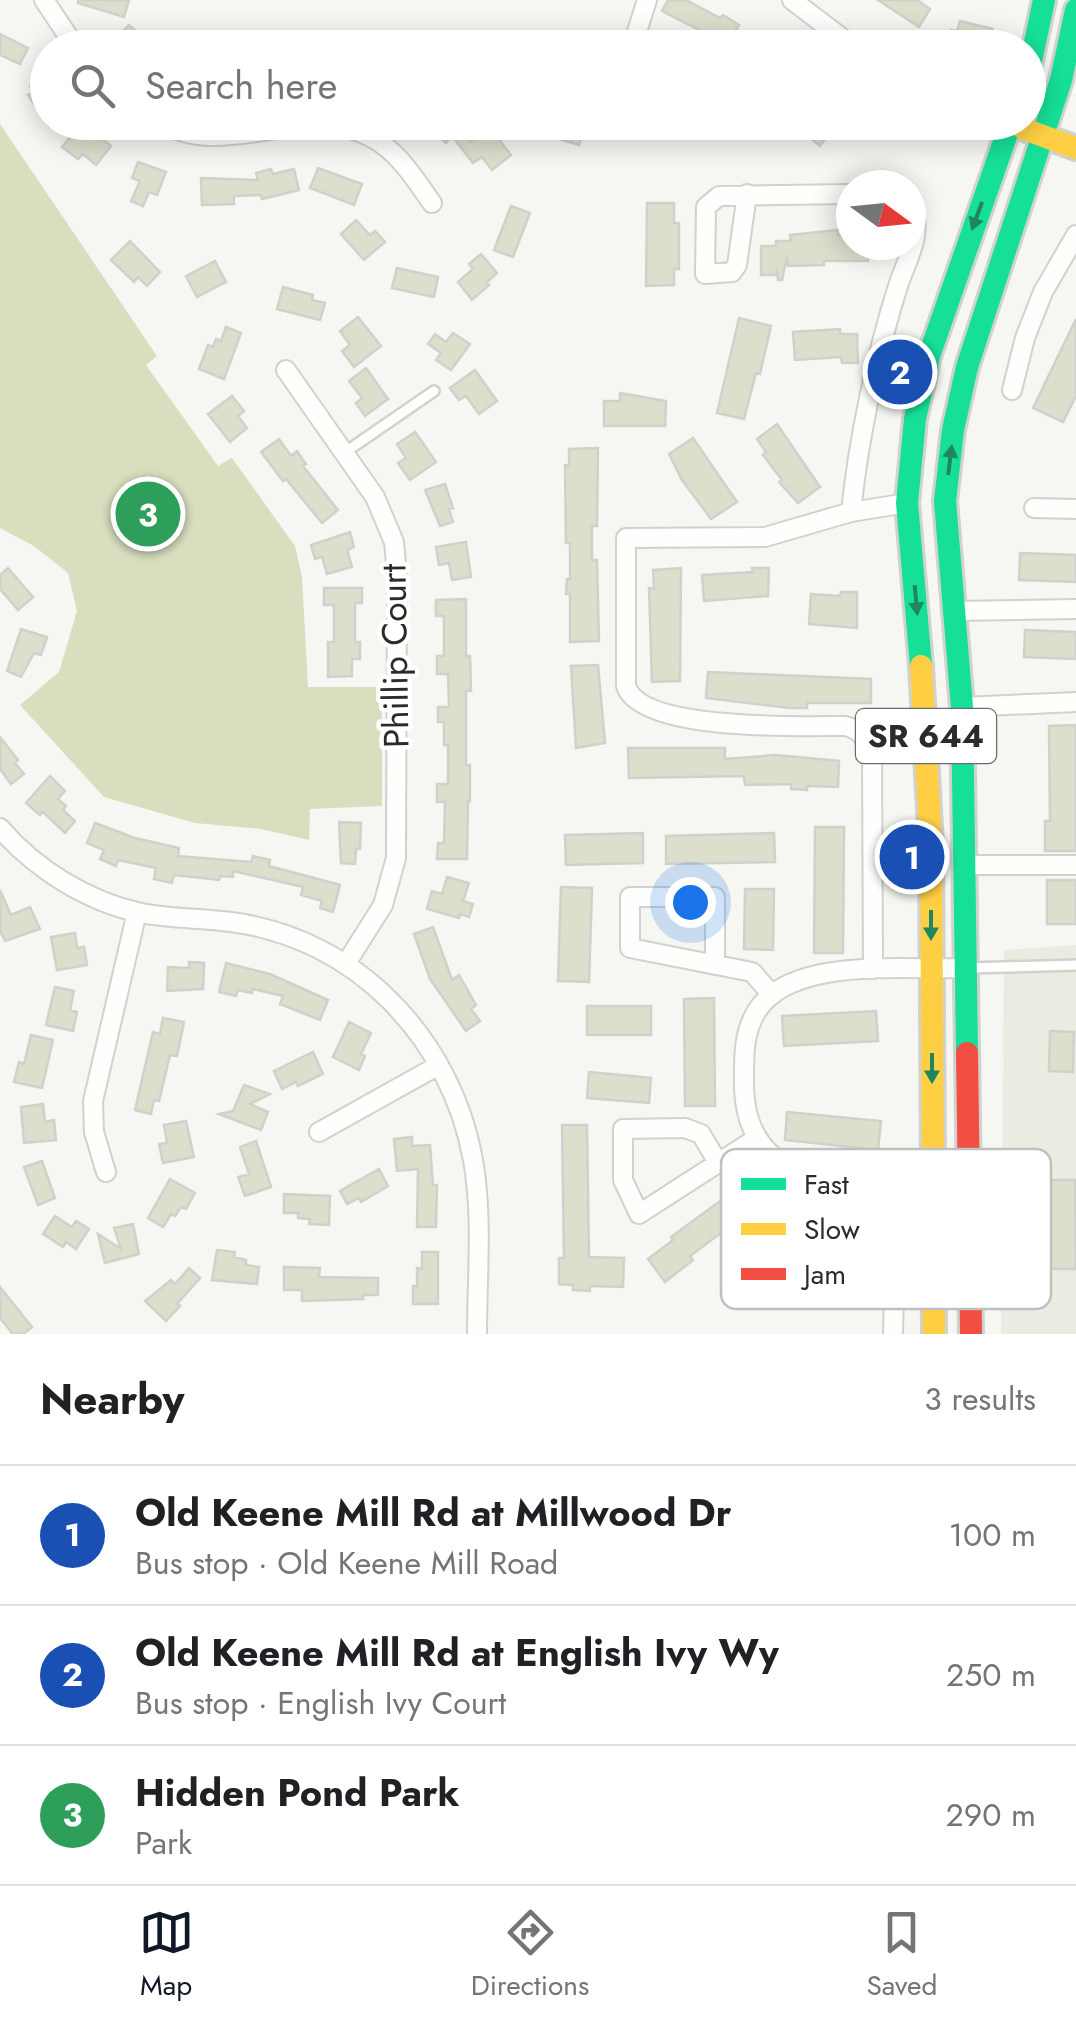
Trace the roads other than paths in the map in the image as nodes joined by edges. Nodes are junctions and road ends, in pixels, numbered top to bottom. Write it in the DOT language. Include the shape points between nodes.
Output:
graph roads {
  1 [pos="44,0"];
  2 [pos="648,0"];
  3 [pos="792,0"];
  4 [pos="1044,0"];
  5 [pos="1076,10"];
  6 [pos="64,30"];
  7 [pos="638,30"];
  8 [pos="831,30"];
  9 [pos="1038,30"];
  10 [pos="1046,129"];
  11 [pos="1046,137"];
  12 [pos="375,140"];
  13 [pos="1003,140"];
  14 [pos="1043,140"];
  15 [pos="1076,148"];
  16 [pos="747,194"];
  17 [pos="836,194"];
  18 [pos="432,203"];
  19 [pos="1076,235"];
  20 [pos="907,260"];
  21 [pos="286,370"];
  22 [pos="434,390"];
  23 [pos="1012,390"];
  24 [pos="344,453"];
  25 [pos="907,503"];
  26 [pos="1034,508"];
  27 [pos="1076,509"];
  28 [pos="851,512"];
  29 [pos="1076,609"];
  30 [pos="954,611"];
  31 [pos="1076,702"];
  32 [pos="962,706"];
  33 [pos="3,838"];
  34 [pos="964,865"];
  35 [pos="1076,865"];
  36 [pos="137,912"];
  37 [pos="346,962"];
  38 [pos="715,965"];
  39 [pos="1076,965"];
  40 [pos="966,968"];
  41 [pos="873,970"];
  42 [pos="932,970"];
  43 [pos="772,995"];
  44 [pos="439,1065"];
  45 [pos="319,1132"];
  46 [pos="757,1138"];
  47 [pos="739,1149"];
  48 [pos="769,1149"];
  49 [pos="933,1149"];
  50 [pos="968,1149"];
  51 [pos="721,1160"];
  52 [pos="717,1162"];
  53 [pos="106,1172"];
  54 [pos="892,1309"];
  55 [pos="934,1309"];
  56 [pos="971,1309"];
  57 [pos="478,1334"];
  58 [pos="892,1334"];
  59 [pos="934,1334"];
  60 [pos="971,1334"];
  1 -- 6 [label="street"];
  2 -- 7 [label="street"];
  3 -- 8 [label="street"];
  4 -- 9 [label="main road"];
  5 -- 10 [label="main road, SR 644"];
  11 -- 15 [label="main road"];
  12 -- 18 [label="street"];
  13 -- 25 [label="main road, SR 644, one-way" via="929,356"];
  30 -- 14 [label="main road, SR 644, one-way" via="944,501 958,400"];
  16 -- 17 [label="street"];
  19 -- 23 [label="street" via="1043,292"];
  20 -- 28 [label="street" via="856,457"];
  21 -- 24 [label="street, Phillip Court"];
  22 -- 24 [label="lane"];
  24 -- 37 [label="street, Phillip Court" via="389,526 397,574 396,858 383,905"];
  25 -- 28 [label="street"];
  25 -- 42 [label="main road, SR 644, one-way" via="925,706"];
  26 -- 27 [label="street"];
  28 -- 41 [label="street" via="764,537 626,538 626,686 646,706 708,722 845,726 864,737 872,750"];
  29 -- 30 [label="street"];
  30 -- 32 [label="main road, SR 644"];
  31 -- 32 [label="street"];
  32 -- 34 [label="main road, SR 644"];
  33 -- 36 [label="street" via="64,882"];
  34 -- 35 [label="street"];
  34 -- 40 [label="main road, SR 644"];
  36 -- 37 [label="street" via="260,926"];
  36 -- 53 [label="street" via="93,1101"];
  37 -- 44 [label="street" via="401,1011"];
  38 -- 38 [label="street" via="630,948 630,898 715,897"];
  38 -- 43 [label="street" via="752,972"];
  39 -- 40 [label="lane"];
  40 -- 42 [label="street"];
  40 -- 50 [label="main road, SR 644"];
  41 -- 42 [label="street"];
  41 -- 43 [label="street" via="810,976"];
  42 -- 49 [label="main road, SR 644, one-way"];
  43 -- 46 [label="street" via="753,1018 745,1042 746,1110"];
  44 -- 45 [label="street"];
  44 -- 57 [label="street" via="458,1104 473,1163"];
  46 -- 47 [label="street"];
  46 -- 48 [label="street"];
  51 -- 52 [label="street"];
  52 -- 52 [label="street" via="639,1214 623,1180 623,1129 685,1128 701,1134"];
  54 -- 58 [label="street"];
  55 -- 59 [label="main road, SR 644, one-way"];
  56 -- 60 [label="main road, SR 644"];
}
